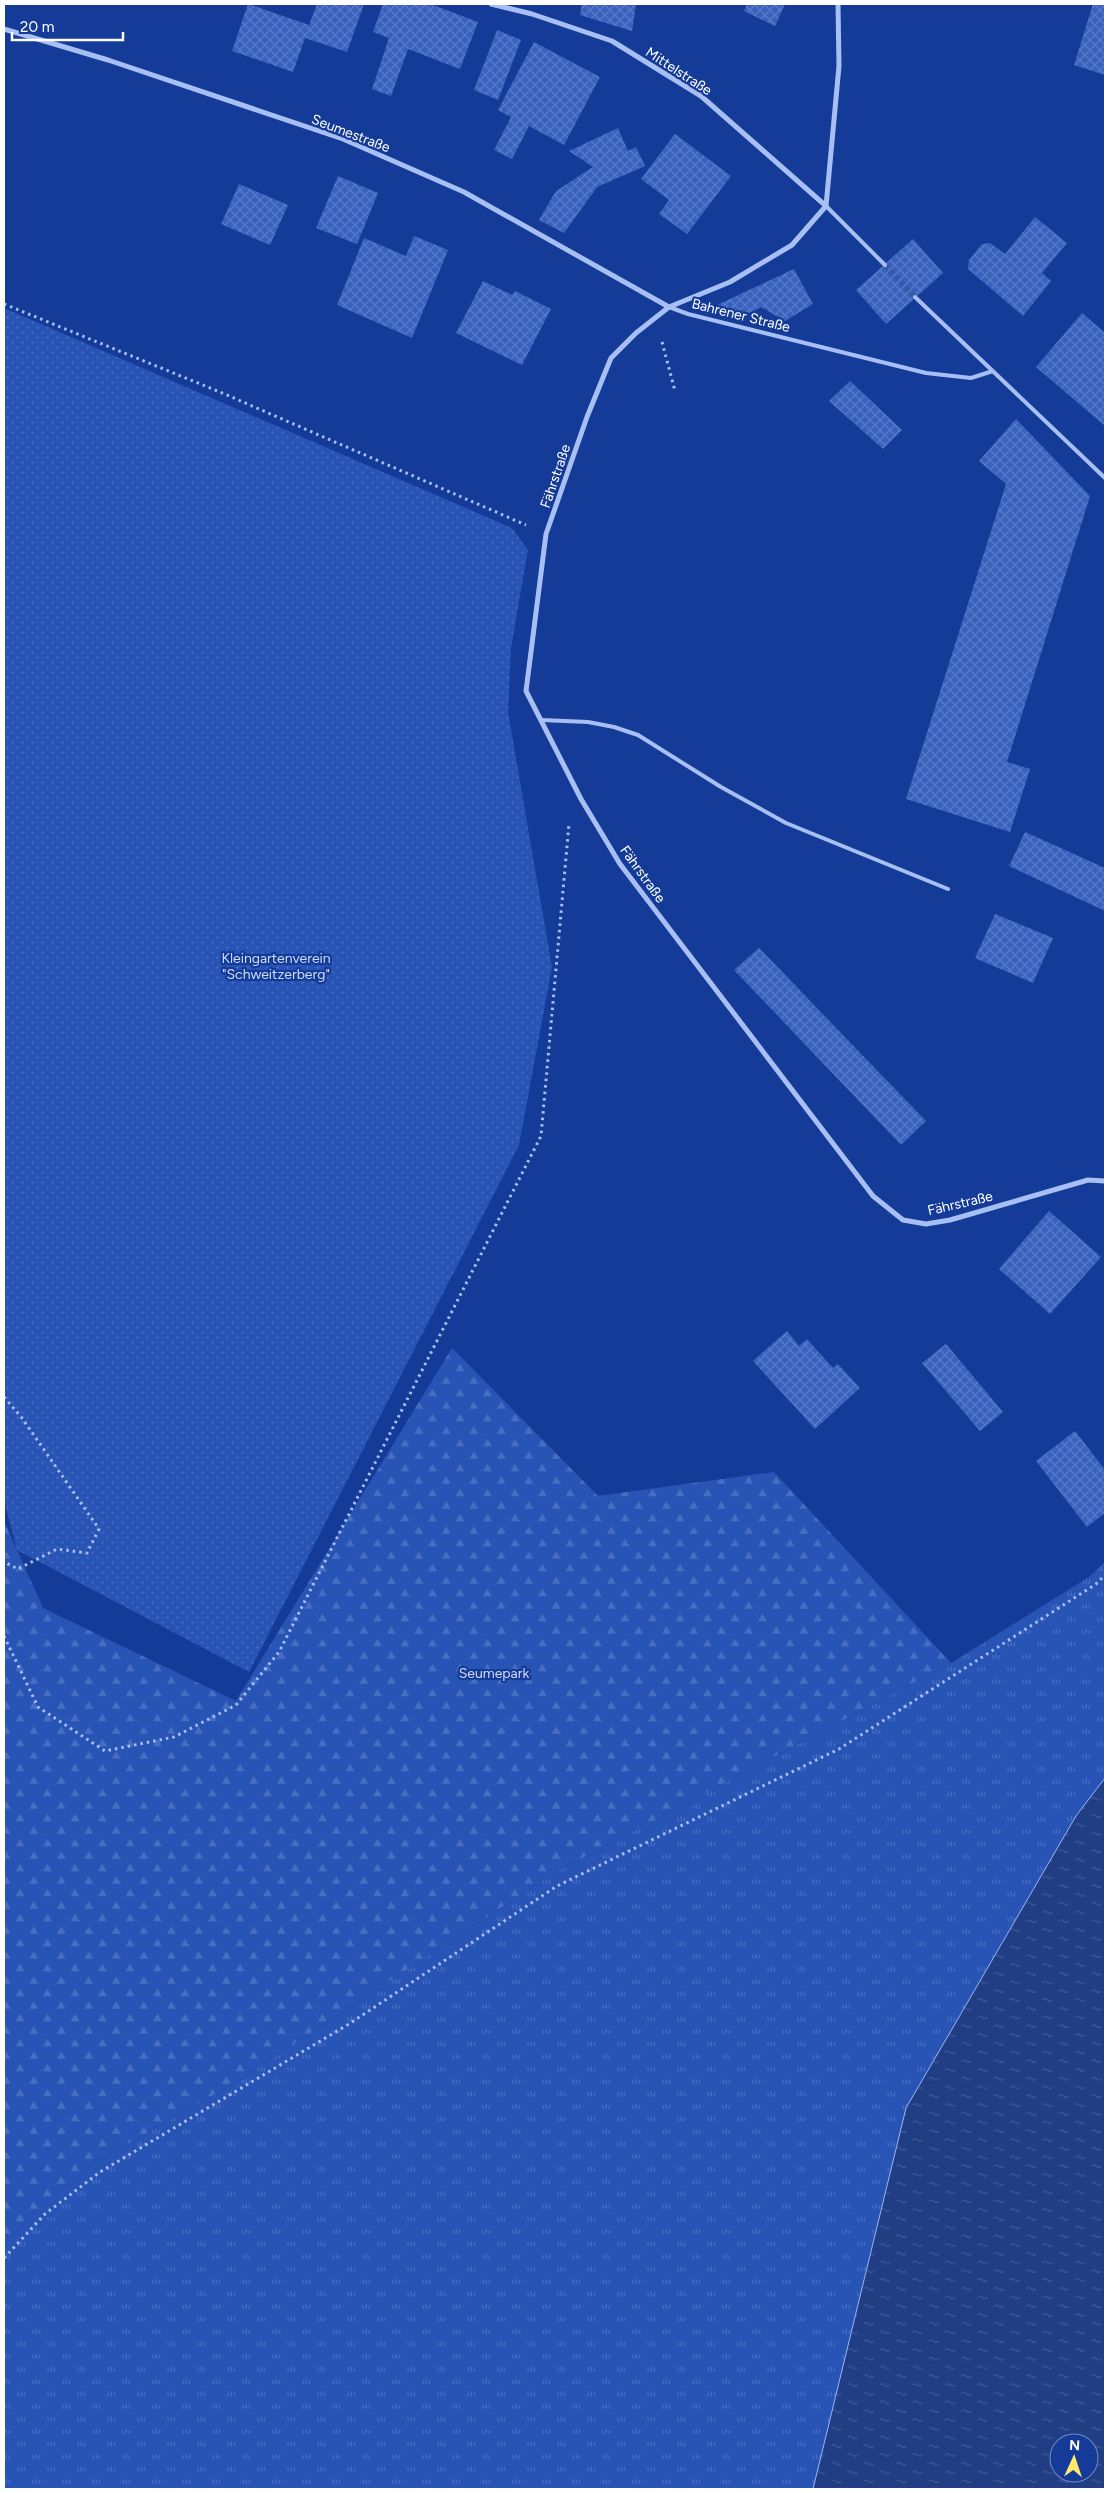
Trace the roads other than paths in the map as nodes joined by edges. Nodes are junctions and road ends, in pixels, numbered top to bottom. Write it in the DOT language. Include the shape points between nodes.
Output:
graph roads {
  1 [pos="491,4"];
  2 [pos="838,4"];
  3 [pos="4,29"];
  4 [pos="826,206"];
  5 [pos="884,265"];
  6 [pos="915,297"];
  7 [pos="669,307"];
  8 [pos="993,371"];
  9 [pos="1105,478"];
  10 [pos="542,720"];
  11 [pos="948,890"];
  12 [pos="1105,1181"];
  1 -- 4 [label="street, Mittelstraße" via="612,41 701,96"];
  2 -- 4 [label="street" via="839,66"];
  3 -- 7 [label="street, Seumestraße" via="108,60 342,139 464,192"];
  4 -- 5 [label="lane"];
  4 -- 7 [label="street, Bahrener Straße" via="792,246 730,282"];
  6 -- 8 [label="lane"];
  7 -- 8 [label="lane, Bahrener Straße" via="926,374 971,378"];
  7 -- 10 [label="street, Fährstraße" via="611,358 546,534 526,691"];
  8 -- 9 [label="lane"];
  10 -- 11 [label="lane" via="588,722 638,735 720,787 786,823"];
  10 -- 12 [label="street, Fährstraße" via="581,799 620,864 873,1196 903,1220 926,1224 1088,1180"];
}
